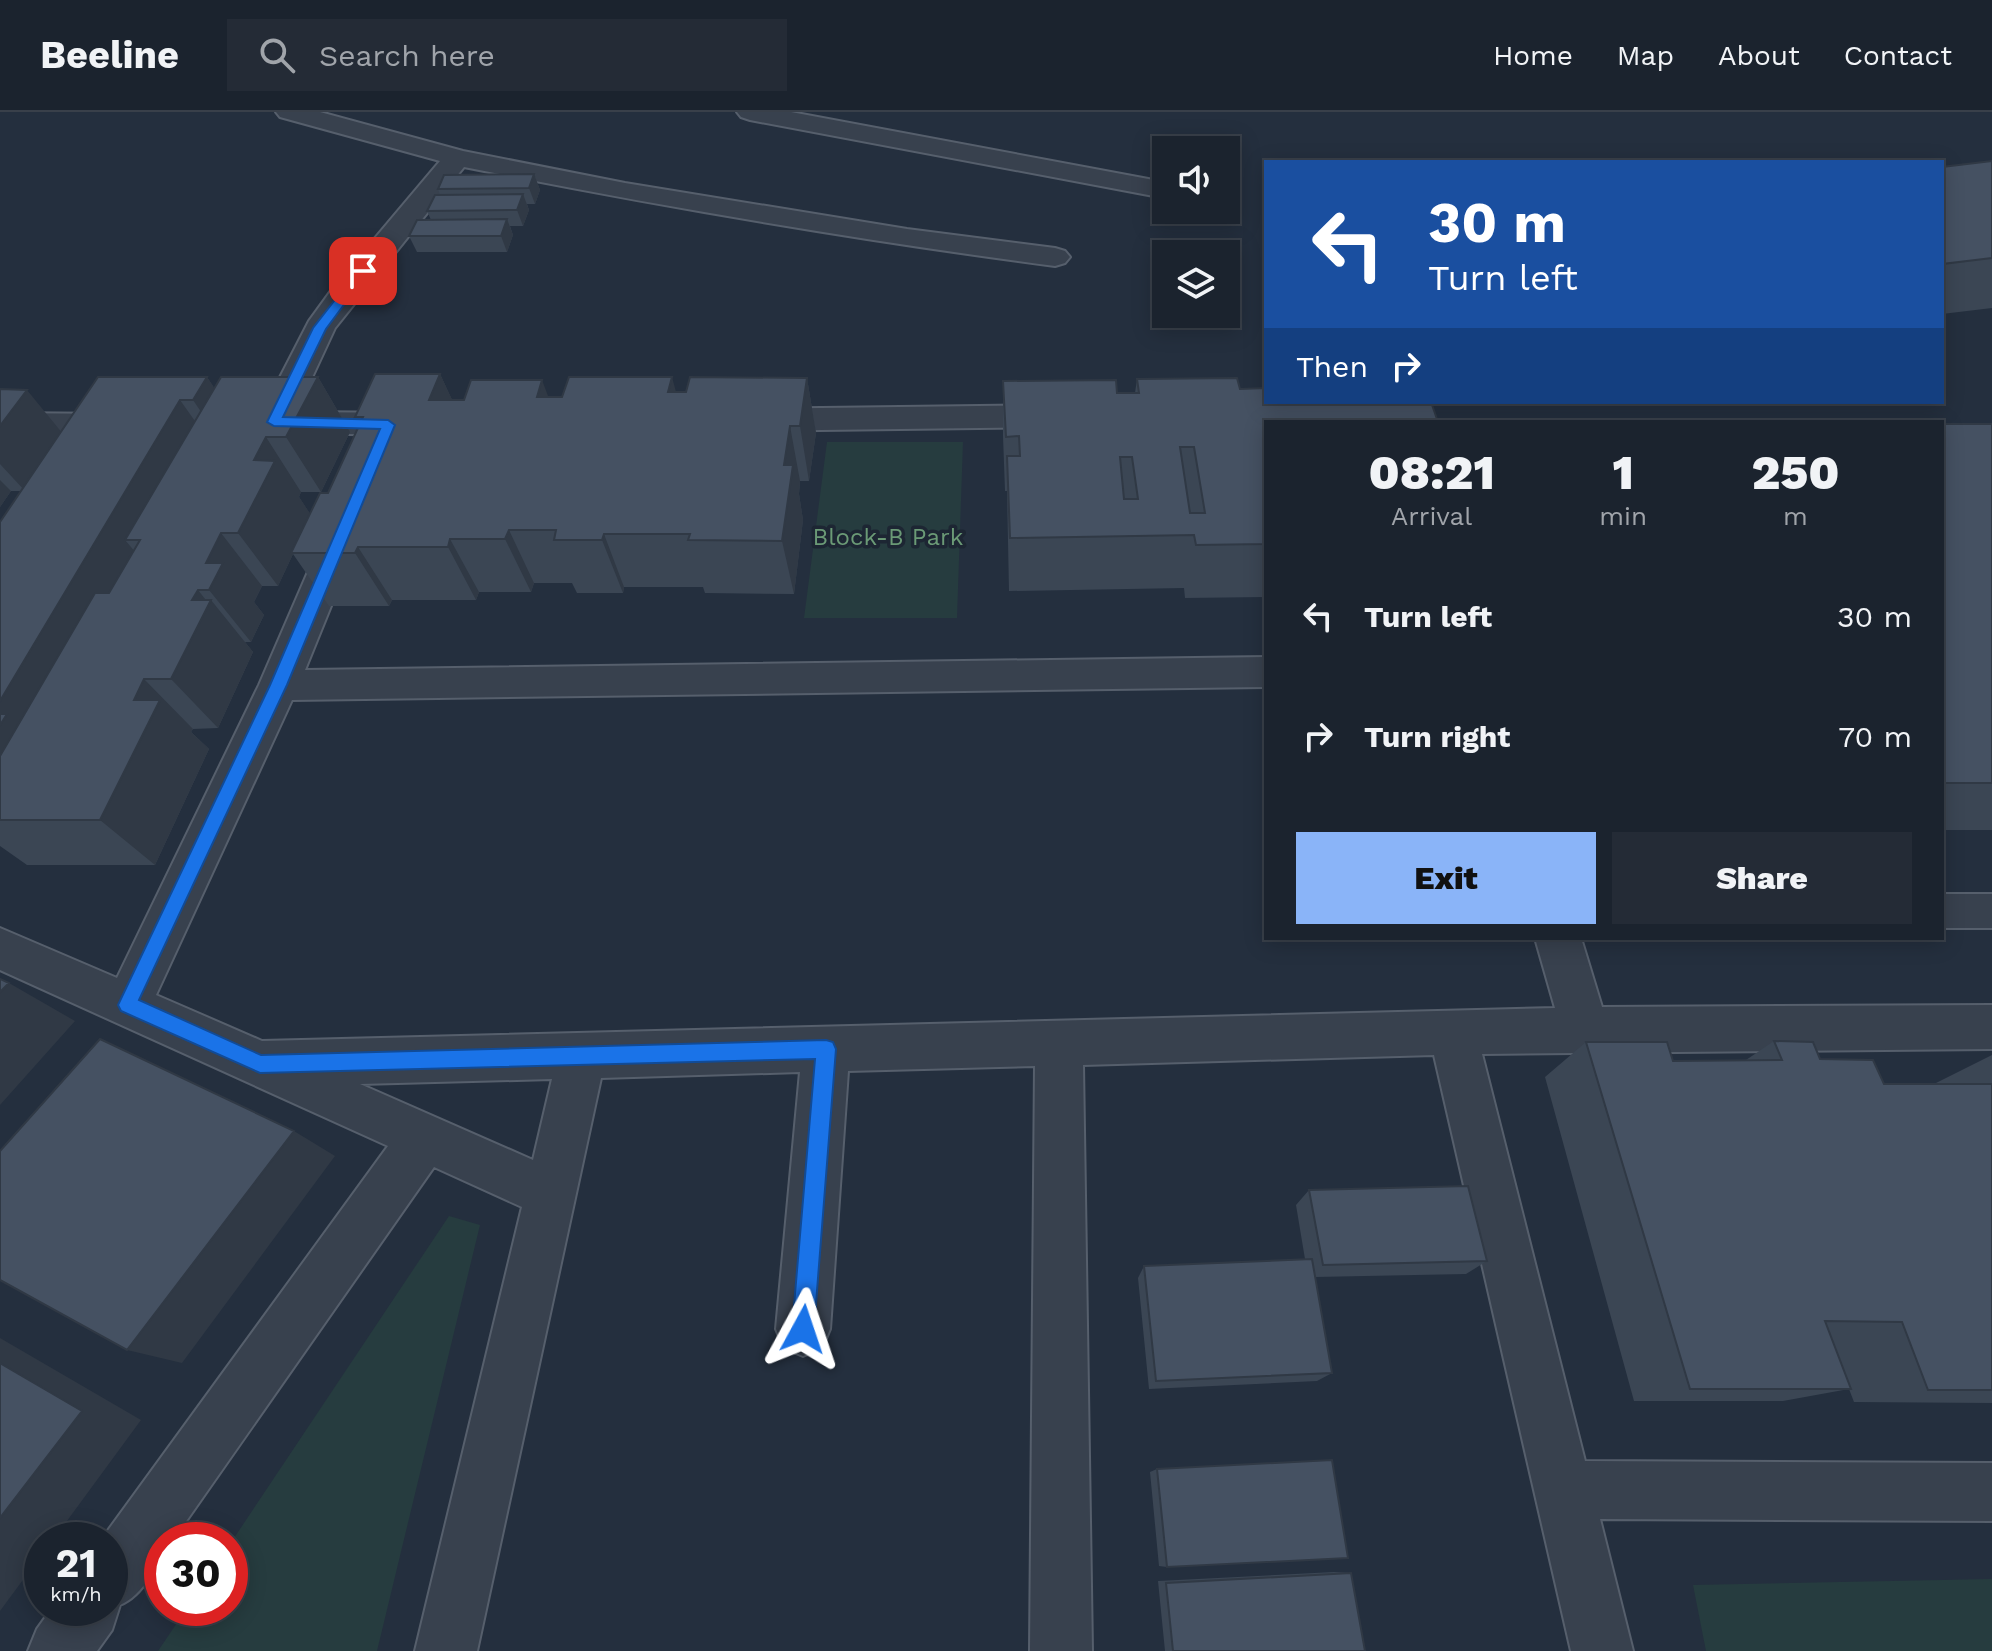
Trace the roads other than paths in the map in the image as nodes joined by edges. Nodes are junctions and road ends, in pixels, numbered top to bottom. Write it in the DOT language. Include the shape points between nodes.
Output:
graph roads {
  1 [pos="289,112"];
  2 [pos="750,112"];
  3 [pos="457,158"];
  4 [pos="1152,188"];
  5 [pos="1055,257"];
  6 [pos="1087,415"];
  7 [pos="719,420"];
  8 [pos="238,422"];
  9 [pos="274,422"];
  10 [pos="0,424"];
  11 [pos="153,424"];
  12 [pos="447,424"];
  13 [pos="110,425"];
  14 [pos="84,463"];
  15 [pos="358,497"];
  16 [pos="1264,672"];
  17 [pos="279,685"];
  18 [pos="1944,911"];
  19 [pos="1992,911"];
  20 [pos="1559,940"];
  21 [pos="0,948"];
  22 [pos="128,1005"];
  23 [pos="1992,1027"];
  24 [pos="1585,1029"];
  25 [pos="1453,1032"];
  26 [pos="1059,1043"];
  27 [pos="826,1049"];
  28 [pos="582,1056"];
  29 [pos="260,1064"];
  30 [pos="425,1138"];
  31 [pos="549,1193"];
  32 [pos="803,1329"];
  33 [pos="1563,1490"];
  34 [pos="1992,1492"];
  35 [pos="128,1554"];
  36 [pos="77,1626"];
  37 [pos="59,1651"];
  38 [pos="446,1651"];
  39 [pos="1061,1651"];
  40 [pos="1602,1651"];
  1 -- 3 [label="street"];
  2 -- 4 [label="street"];
  3 -- 5 [label="street" via="907,238"];
  3 -- 9 [label="street" via="320,328"];
  6 -- 7 [label="street"];
  8 -- 9 [label="street"];
  9 -- 12 [label="street" via="382,439"];
  10 -- 13 [label="street"];
  11 -- 13 [label="street"];
  13 -- 14 [label="street"];
  15 -- 17 [label="street"];
  16 -- 17 [label="street"];
  17 -- 22 [label="street"];
  18 -- 19 [label="lane"];
  20 -- 24 [label="street"];
  21 -- 22 [label="street"];
  22 -- 29 [label="street"];
  23 -- 24 [label="street"];
  24 -- 25 [label="street"];
  25 -- 26 [label="street"];
  25 -- 33 [label="street"];
  26 -- 27 [label="street"];
  26 -- 39 [label="street"];
  27 -- 28 [label="street"];
  27 -- 32 [label="street"];
  28 -- 29 [label="street"];
  28 -- 31 [label="street"];
  29 -- 30 [label="street"];
  30 -- 31 [label="street"];
  30 -- 35 [label="street"];
  31 -- 38 [label="street"];
  33 -- 34 [label="street"];
  33 -- 40 [label="street"];
  36 -- 37 [label="street"];
}
